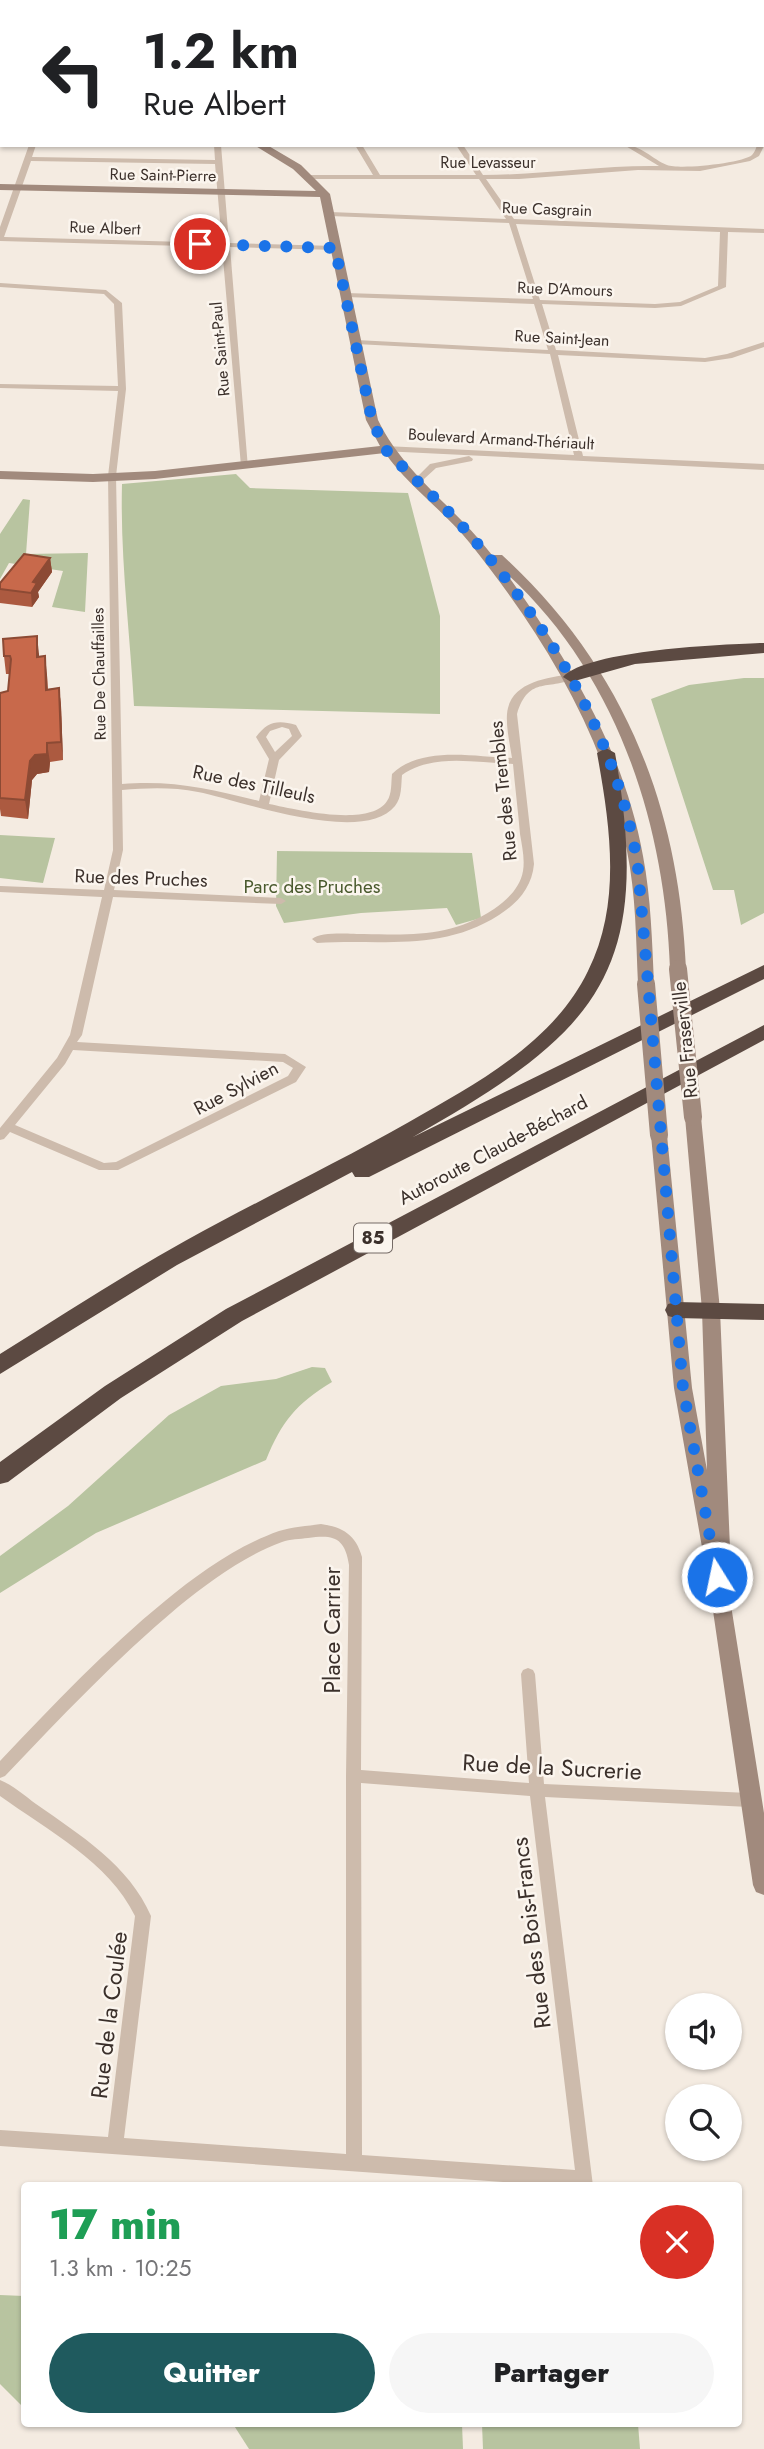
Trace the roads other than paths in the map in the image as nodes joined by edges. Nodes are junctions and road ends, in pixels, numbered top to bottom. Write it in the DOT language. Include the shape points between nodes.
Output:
graph roads {
  1 [pos="32,147"];
  2 [pos="217,147"];
  3 [pos="262,147"];
  4 [pos="359,147"];
  5 [pos="461,147"];
  6 [pos="630,147"];
  7 [pos="760,147"];
  8 [pos="28,159"];
  9 [pos="217,162"];
  10 [pos="667,168"];
  11 [pos="377,175"];
  12 [pos="483,176"];
  13 [pos="310,177"];
  14 [pos="0,187"];
  15 [pos="16,187"];
  16 [pos="220,192"];
  17 [pos="325,194"];
  18 [pos="330,214"];
  19 [pos="512,222"];
  20 [pos="724,230"];
  21 [pos="764,231"];
  22 [pos="0,238"];
  23 [pos="225,245"];
  24 [pos="335,248"];
  25 [pos="0,285"];
  26 [pos="346,295"];
  27 [pos="537,302"];
  28 [pos="356,342"];
  29 [pos="764,344"];
  30 [pos="553,352"];
  31 [pos="0,386"];
  32 [pos="122,389"];
  33 [pos="385,449"];
  34 [pos="500,456"];
  35 [pos="579,458"];
  36 [pos="245,466"];
  37 [pos="764,467"];
  38 [pos="0,468"];
  39 [pos="0,475"];
  40 [pos="112,476"];
  41 [pos="421,486"];
  42 [pos="472,538"];
  43 [pos="764,648"];
  44 [pos="764,660"];
  45 [pos="595,674"];
  46 [pos="570,677"];
  47 [pos="606,753"];
  48 [pos="274,759"];
  49 [pos="517,761"];
  50 [pos="117,786"];
  51 [pos="263,807"];
  52 [pos="0,889"];
  53 [pos="109,895"];
  54 [pos="281,901"];
  55 [pos="317,939"];
  56 [pos="764,959"];
  57 [pos="764,971"];
  58 [pos="764,1032"];
  59 [pos="71,1046"];
  60 [pos="764,1046"];
  61 [pos="557,1075"];
  62 [pos="4,1132"];
  63 [pos="537,1153"];
  64 [pos="676,1310"];
  65 [pos="711,1310"];
  66 [pos="764,1312"];
  67 [pos="34,1344"];
  68 [pos="0,1365"];
  69 [pos="0,1475"];
  70 [pos="722,1604"];
  71 [pos="528,1674"];
  72 [pos="0,1771"];
  73 [pos="353,1776"];
  74 [pos="0,1787"];
  75 [pos="537,1790"];
  76 [pos="749,1800"];
  77 [pos="764,1885"];
  78 [pos="0,2138"];
  79 [pos="115,2147"];
  80 [pos="354,2163"];
  81 [pos="584,2182"];
  1 -- 8 [label="street"];
  2 -- 9 [label="street, Rue Saint-Paul"];
  3 -- 13 [label="main road, Rue Fraserville"];
  4 -- 11 [label="street"];
  5 -- 12 [label="street"];
  6 -- 10 [label="street"];
  7 -- 10 [label="street, Rue Levasseur" via="757,155 737,164"];
  8 -- 9 [label="street"];
  8 -- 15 [label="street"];
  9 -- 16 [label="street, Rue Saint-Paul"];
  10 -- 12 [label="street, Rue Levasseur"];
  11 -- 12 [label="street, Rue Levasseur"];
  11 -- 13 [label="street, Rue Levasseur"];
  12 -- 19 [label="street"];
  13 -- 17 [label="main road, Rue Fraserville"];
  14 -- 15 [label="main road, Rue Saint-Pierre"];
  15 -- 16 [label="main road, Rue Saint-Pierre"];
  15 -- 22 [label="street"];
  16 -- 17 [label="main road, Rue Saint-Pierre"];
  16 -- 23 [label="street, Rue Saint-Paul"];
  17 -- 18 [label="main road, Rue Fraserville"];
  18 -- 19 [label="street, Rue Casgrain"];
  18 -- 24 [label="main road, Rue Fraserville"];
  19 -- 20 [label="street, Rue Casgrain"];
  19 -- 27 [label="street"];
  20 -- 21 [label="street, Rue Casgrain"];
  20 -- 27 [label="street, Rue D'Amours" via="722,287 695,300 669,306"];
  22 -- 23 [label="street, Rue Albert"];
  23 -- 24 [label="street, Rue Albert"];
  23 -- 36 [label="street, Rue Saint-Paul"];
  24 -- 26 [label="main road, Rue Fraserville"];
  25 -- 32 [label="street, Rue De Chauffailles" via="96,289 113,297 119,311"];
  26 -- 27 [label="street, Rue D'Amours"];
  26 -- 28 [label="main road, Rue Fraserville"];
  27 -- 30 [label="street"];
  28 -- 30 [label="street, Rue Saint-Jean"];
  28 -- 33 [label="main road, Rue Fraserville" via="372,420"];
  29 -- 30 [label="street, Rue Saint-Jean" via="705,360"];
  30 -- 35 [label="street"];
  31 -- 32 [label="street"];
  32 -- 40 [label="street, Rue De Chauffailles"];
  33 -- 34 [label="street, Boulevard Armand-Thériault"];
  33 -- 36 [label="main road, Boulevard Armand-Thériault"];
  33 -- 41 [label="main road, Rue Fraserville"];
  34 -- 35 [label="street, Boulevard Armand-Thériault"];
  34 -- 41 [label="street" via="433,466 420,478"];
  35 -- 37 [label="street, Boulevard Armand-Thériault"];
  36 -- 40 [label="main road, Boulevard Armand-Thériault"];
  38 -- 40 [label="main road, Boulevard Armand-Thériault"];
  39 -- 40 [label="main road, Boulevard Armand-Thériault"];
  40 -- 50 [label="street, Rue De Chauffailles"];
  41 -- 42 [label="main road, Rue Fraserville"];
  42 -- 45 [label="main road, Rue Fraserville" via="523,582"];
  42 -- 46 [label="main road, Rue Fraserville" via="531,615"];
  43 -- 45 [label="highway" via="697,652"];
  44 -- 45 [label="highway"];
  45 -- 46 [label="highway"];
  45 -- 65 [label="main road, Rue Fraserville, bridge" via="633,747 658,818 674,899"];
  46 -- 47 [label="main road, Rue Fraserville"];
  46 -- 49 [label="street, Rue des Trembles" via="517,695 512,714"];
  47 -- 64 [label="main road, Rue Fraserville, bridge" via="636,853"];
  47 -- 67 [label="highway" via="620,847 610,935 593,981 547,1039 458,1103 162,1263"];
  48 -- 51 [label="street"];
  49 -- 51 [label="street, Rue des Tilleuls" via="413,762 397,774 396,793 389,807 367,817"];
  49 -- 55 [label="street, Rue des Trembles" via="529,864 528,876 515,898 489,918 435,939"];
  50 -- 51 [label="street, Rue des Tilleuls" via="197,789"];
  50 -- 53 [label="street, Rue De Chauffailles" via="118,850"];
  52 -- 53 [label="street, Rue des Pruches"];
  53 -- 54 [label="street, Rue des Pruches"];
  53 -- 59 [label="street, Rue De Chauffailles"];
  56 -- 61 [label="highway"];
  57 -- 61 [label="highway, Autoroute Claude-Béchard"];
  58 -- 63 [label="highway, Autoroute Claude-Béchard / 85"];
  59 -- 62 [label="street, Rue De Chauffailles"];
  59 -- 62 [label="street, Rue Sylvien" via="285,1058 300,1067 292,1079 118,1166 95,1164"];
  60 -- 63 [label="highway"];
  61 -- 67 [label="highway, Autoroute Claude-Béchard" via="253,1227"];
  63 -- 69 [label="highway, Autoroute Claude-Béchard / 85" via="234,1315 113,1392"];
  64 -- 65 [label="highway"];
  64 -- 70 [label="main road, Rue Fraserville" via="683,1388"];
  65 -- 66 [label="highway"];
  65 -- 70 [label="main road, Rue Fraserville"];
  67 -- 68 [label="highway, Autoroute Claude-Béchard"];
  70 -- 76 [label="main road, Rue Fraserville"];
  71 -- 75 [label="street, Rue des Bois-Francs"];
  72 -- 73 [label="street, Place Carrier" via="75,1693 192,1588 264,1543 298,1531 323,1530 343,1534 355,1554"];
  73 -- 75 [label="street, Rue de la Sucrerie"];
  73 -- 80 [label="street, Place Carrier"];
  74 -- 79 [label="street, Rue de la Coulée" via="115,1873 139,1901 142,1946"];
  75 -- 76 [label="street, Rue de la Sucrerie"];
  75 -- 81 [label="street, Rue des Bois-Francs"];
  76 -- 77 [label="main road, Rue Fraserville"];
  78 -- 79 [label="street"];
  79 -- 80 [label="street"];
  80 -- 81 [label="street"];
}
